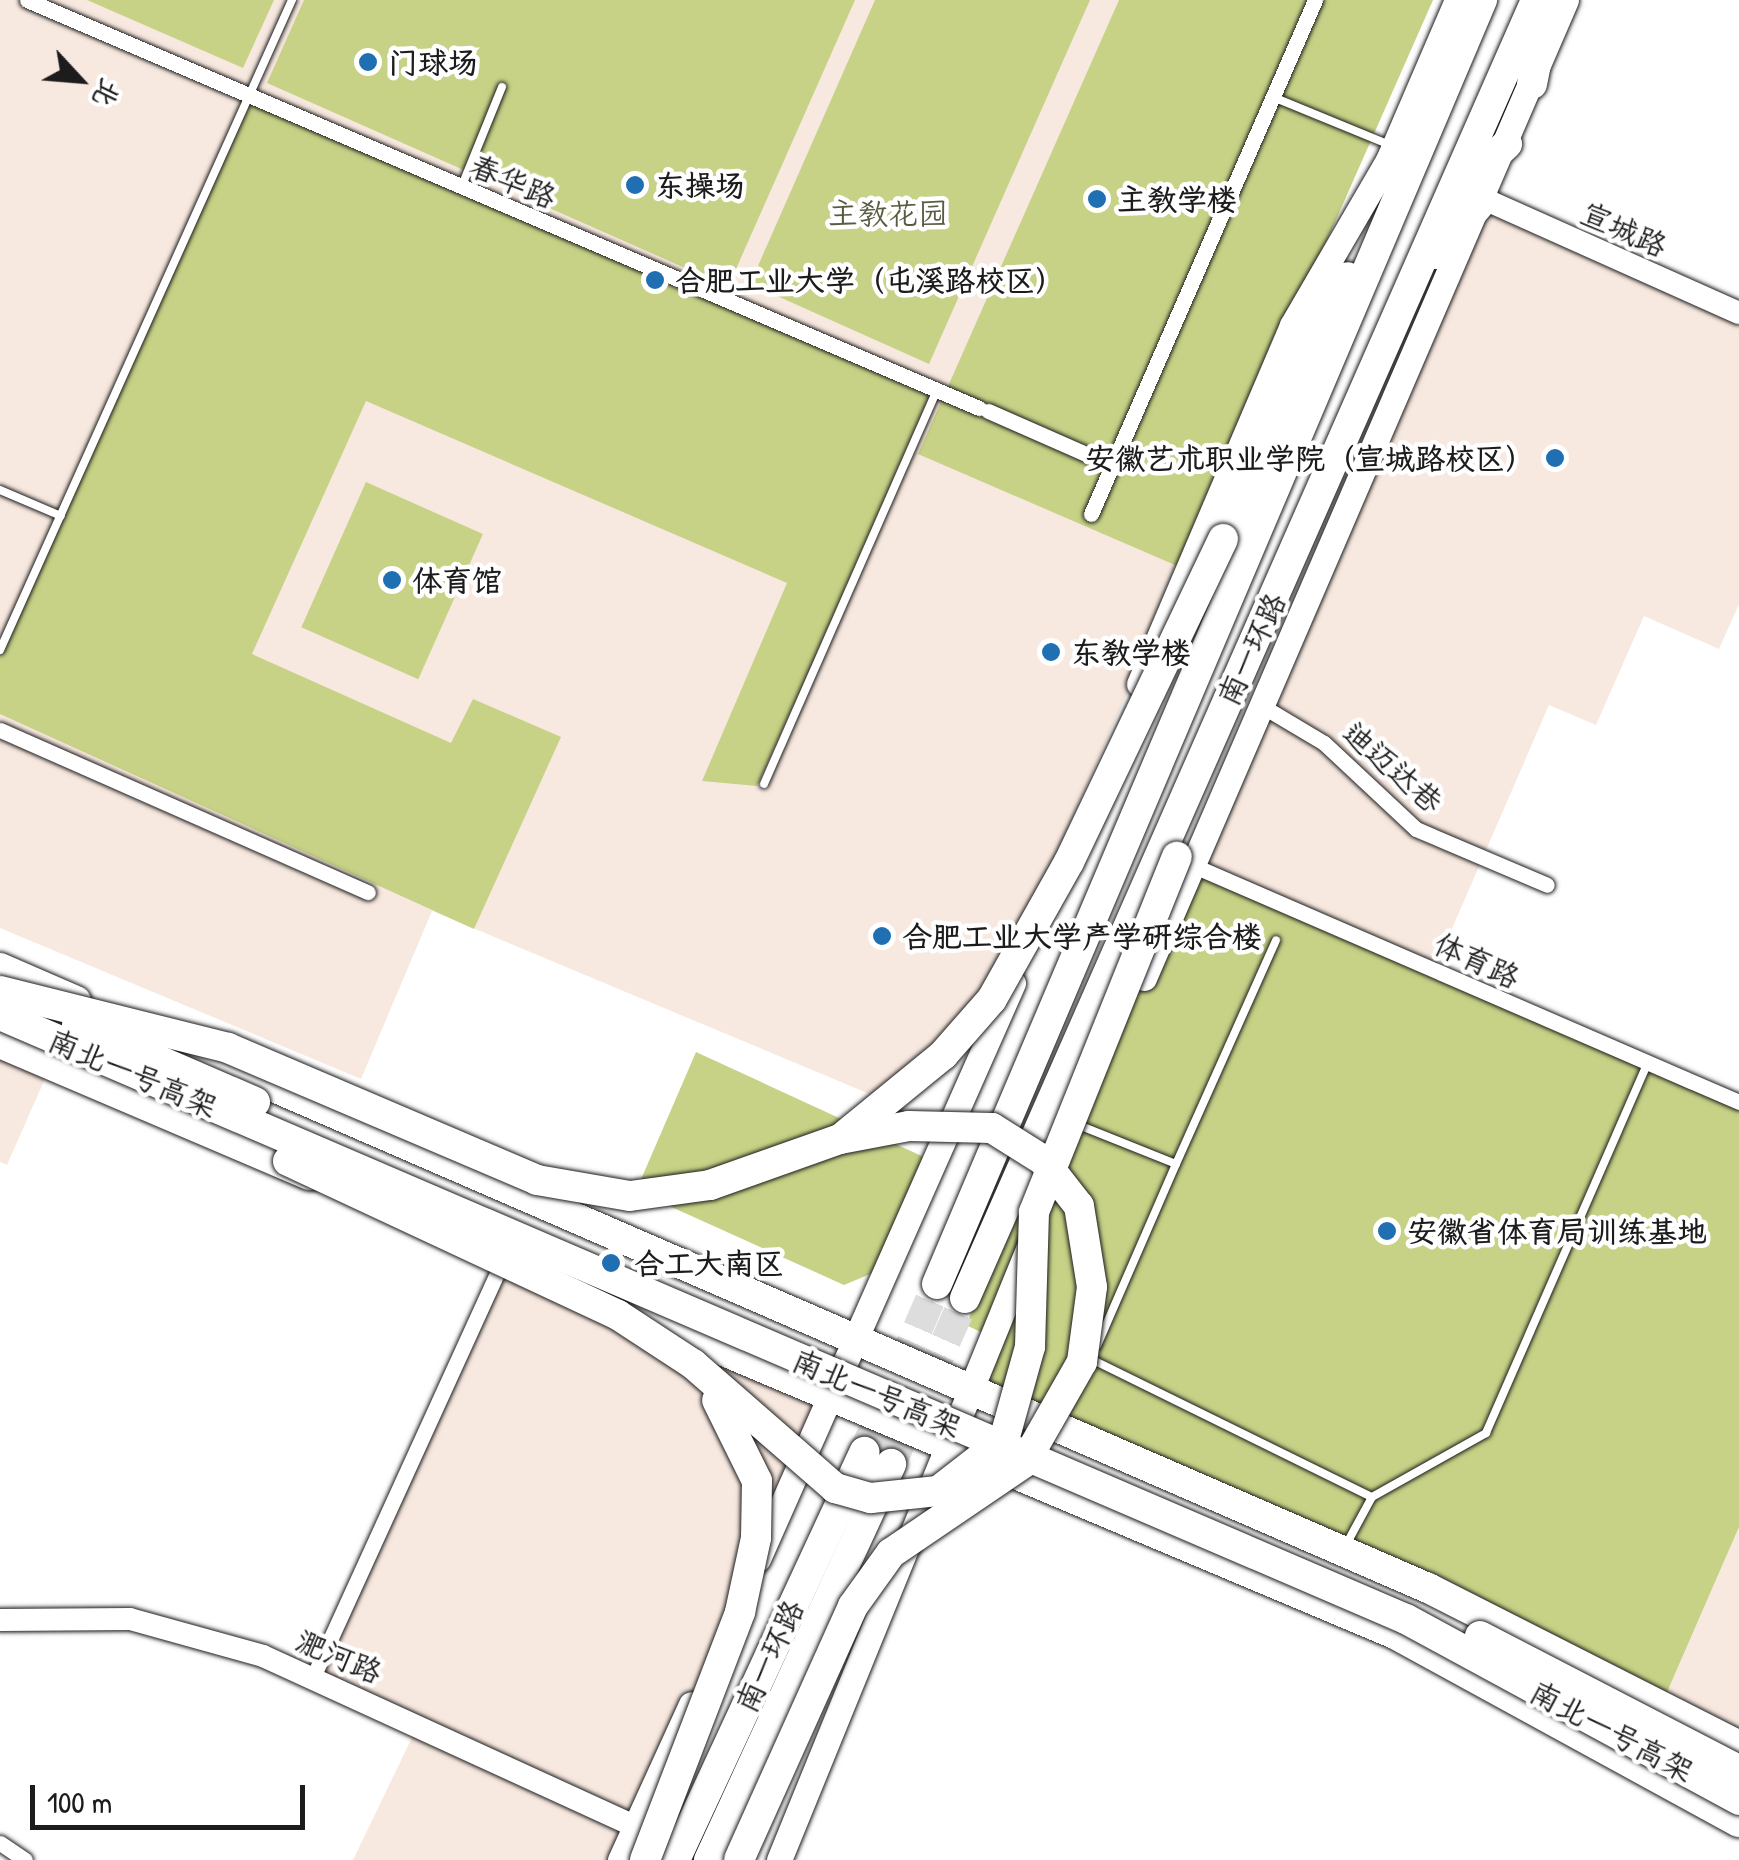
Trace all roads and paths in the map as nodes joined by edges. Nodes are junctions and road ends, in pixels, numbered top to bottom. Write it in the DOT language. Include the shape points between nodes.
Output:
graph roads {
  1 [pos="27,0"];
  2 [pos="292,0"];
  3 [pos="1314,0"];
  4 [pos="1457,0"];
  5 [pos="1482,0"];
  6 [pos="1536,0"];
  7 [pos="1549,0"];
  8 [pos="1566,0"];
  9 [pos="1468,34"];
  10 [pos="1532,84"];
  11 [pos="502,87"];
  12 [pos="249,97"];
  13 [pos="1273,97"];
  14 [pos="1507,144"];
  15 [pos="1391,154"];
  16 [pos="461,188"];
  17 [pos="1453,194"];
  18 [pos="1484,200"];
  19 [pos="1384,225"];
  20 [pos="1416,279"];
  21 [pos="1739,313"];
  22 [pos="937,390"];
  23 [pos="1113,466"];
  24 [pos="0,490"];
  25 [pos="1091,514"];
  26 [pos="62,516"];
  27 [pos="1271,608"];
  28 [pos="0,650"];
  29 [pos="1262,706"];
  30 [pos="0,730"];
  31 [pos="764,784"];
  32 [pos="1184,862"];
  33 [pos="1547,885"];
  34 [pos="368,892"];
  35 [pos="1276,940"];
  36 [pos="0,968"];
  37 [pos="0,992"];
  38 [pos="0,1016"];
  39 [pos="0,1026"];
  40 [pos="0,1043"];
  41 [pos="1647,1065"];
  42 [pos="1739,1102"];
  43 [pos="1081,1126"];
  44 [pos="840,1138"];
  45 [pos="1176,1164"];
  46 [pos="504,1258"];
  47 [pos="937,1284"];
  48 [pos="964,1298"];
  49 [pos="858,1342"];
  50 [pos="693,1364"];
  51 [pos="970,1389"];
  52 [pos="834,1398"];
  53 [pos="946,1444"];
  54 [pos="1372,1498"];
  55 [pos="1343,1551"];
  56 [pos="0,1620"];
  57 [pos="313,1678"];
  58 [pos="1739,1746"];
  59 [pos="1739,1770"];
  60 [pos="1739,1800"];
  61 [pos="1739,1822"];
  62 [pos="635,1826"];
  63 [pos="0,1843"];
  64 [pos="25,1860"];
  65 [pos="620,1860"];
  66 [pos="645,1860"];
  67 [pos="676,1860"];
  68 [pos="709,1860"];
  69 [pos="740,1860"];
  70 [pos="779,1860"];
  1 -- 12 [label="street, 春华路"];
  2 -- 12 [label="lane"];
  3 -- 13 [label="street"];
  4 -- 15 [label="main road"];
  5 -- 9 [label="highway, 南一环路"];
  6 -- 17 [label="highway, 南一环路"];
  7 -- 10 [label="highway"];
  8 -- 10 [label="main road"];
  9 -- 15 [label="highway"];
  9 -- 19 [label="highway, 南一环路"];
  10 -- 14 [label="main road"];
  11 -- 16 [label="lane"];
  12 -- 16 [label="street, 春华路"];
  12 -- 26 [label="lane"];
  13 -- 15 [label="lane"];
  13 -- 23 [label="street"];
  14 -- 17 [label="highway"];
  14 -- 18 [label="main road"];
  15 -- 49 [label="main road" via="1292,324"];
  16 -- 22 [label="street, 春华路"];
  17 -- 20 [label="highway, 南一环路"];
  18 -- 20 [label="highway"];
  18 -- 21 [label="street, 宣城路"];
  18 -- 29 [label="main road"];
  19 -- 44 [label="highway, bridge" via="1322,315 1224,539 1069,862 992,999 944,1055"];
  19 -- 47 [label="highway, 南一环路"];
  20 -- 27 [label="highway, 南一环路"];
  22 -- 23 [label="street, 春华路"];
  22 -- 31 [label="lane"];
  23 -- 25 [label="street"];
  24 -- 26 [label="lane"];
  26 -- 28 [label="lane"];
  27 -- 32 [label="highway" via="1264,664"];
  27 -- 48 [label="highway, 南一环路"];
  29 -- 32 [label="main road"];
  29 -- 33 [label="street, 迪迈达巷" via="1324,743 1416,828"];
  30 -- 34 [label="street"];
  32 -- 41 [label="street, 体育路"];
  32 -- 43 [label="main road"];
  32 -- 50 [label="highway, bridge" via="1034,1212 1030,1348 1004,1440 938,1492 871,1498 810,1473"];
  35 -- 45 [label="lane"];
  36 -- 49 [label="highway"];
  37 -- 44 [label="highway, bridge" via="228,1048 537,1180 630,1196 710,1186"];
  37 -- 59 [label="highway, 南北一号高架, bridge" via="1424,1607"];
  38 -- 60 [label="highway, 南北一号高架, bridge" via="1406,1619"];
  39 -- 50 [label="highway, bridge" via="618,1316"];
  40 -- 46 [label="highway"];
  41 -- 42 [label="street, 体育路"];
  41 -- 54 [label="lane" via="1486,1434"];
  43 -- 45 [label="lane"];
  43 -- 51 [label="main road"];
  44 -- 69 [label="highway, bridge" via="909,1126 992,1128 1043,1160 1079,1206 1090,1306 1082,1362 1025,1462 891,1553 854,1606"];
  45 -- 54 [label="lane" via="1090,1360"];
  46 -- 52 [label="highway"];
  46 -- 57 [label="street"];
  49 -- 51 [label="highway"];
  49 -- 52 [label="main road"];
  50 -- 66 [label="highway, bridge" via="745,1442 756,1481 756,1538 740,1612"];
  51 -- 53 [label="main road"];
  51 -- 55 [label="highway"];
  52 -- 53 [label="highway"];
  52 -- 62 [label="main road"];
  53 -- 61 [label="highway" via="1394,1634"];
  53 -- 70 [label="main road"];
  54 -- 55 [label="lane"];
  55 -- 58 [label="highway"];
  56 -- 57 [label="street, 淝河路" via="130,1620"];
  57 -- 62 [label="street, 淝河路"];
  62 -- 65 [label="main road"];
  63 -- 64 [label="street"];
  67 -- 68 [label="highway, 南一环路" via="878,1458"];
}
